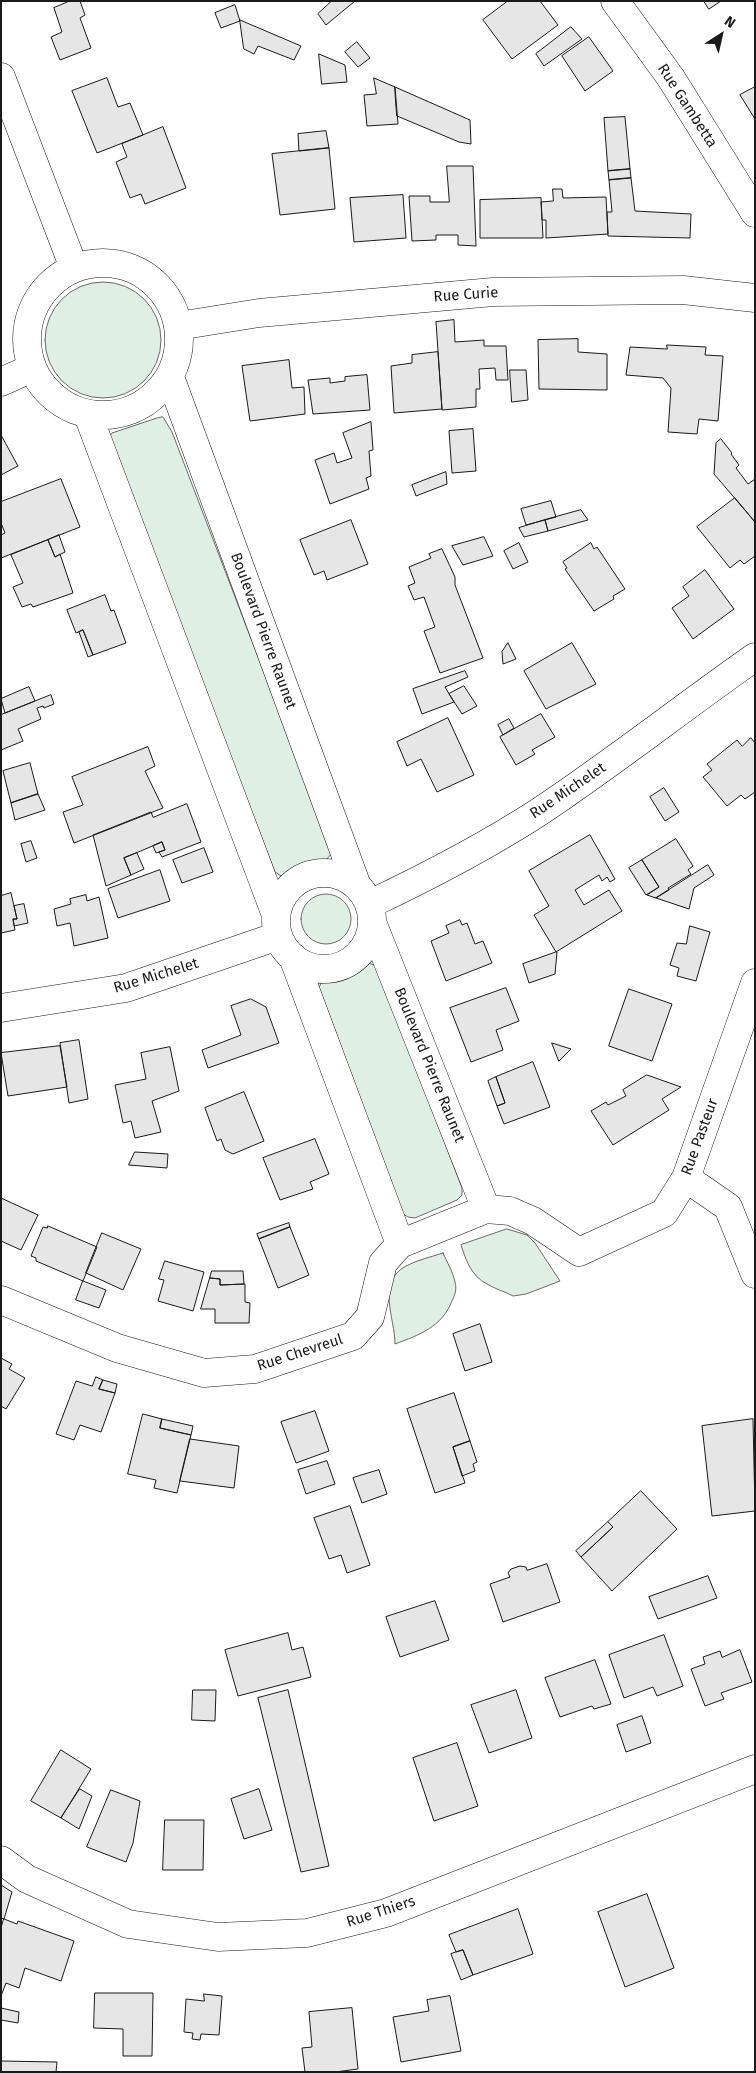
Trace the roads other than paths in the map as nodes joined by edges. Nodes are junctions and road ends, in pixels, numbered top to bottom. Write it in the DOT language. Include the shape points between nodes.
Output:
graph roads {
  1 [pos="615,1"];
  2 [pos="1,77"];
  3 [pos="755,214"];
  4 [pos="74,268"];
  5 [pos="755,298"];
  6 [pos="178,326"];
  7 [pos="32,368"];
  8 [pos="170,377"];
  9 [pos="1,382"];
  10 [pos="88,415"];
  11 [pos="755,657"];
  12 [pos="366,904"];
  13 [pos="283,936"];
  14 [pos="755,983"];
  15 [pos="1,1008"];
  16 [pos="686,1178"];
  17 [pos="486,1209"];
  18 [pos="400,1244"];
  19 [pos="755,1274"];
  20 [pos="1,1300"];
  21 [pos="755,1768"];
  22 [pos="1,1860"];
  1 -- 3 [label="street, Rue Gambetta" via="671,78"];
  2 -- 4 [label="street"];
  4 -- 6 [label="street" via="96,263 119,264 140,272 158,286 171,305"];
  4 -- 7 [label="street" via="54,280 38,298 28,320 26,344"];
  5 -- 6 [label="street, Rue Curie" via="683,290 493,292 259,313"];
  6 -- 8 [label="street" via="179,352"];
  7 -- 9 [label="street"];
  7 -- 10 [label="street" via="45,390 64,405"];
  8 -- 10 [label="street" via="155,396 135,409 112,416"];
  8 -- 12 [label="street, Boulevard Pierre Raunet"];
  10 -- 13 [label="street"];
  11 -- 12 [label="street, Rue Michelet" via="538,812 436,872"];
  12 -- 13 [label="street" via="344,877 314,874 289,889 280,901"];
  12 -- 13 [label="street" via="370,937 362,951 337,968 306,966"];
  12 -- 17 [label="street, Boulevard Pierre Raunet"];
  13 -- 15 [label="street, Rue Michelet" via="126,988"];
  13 -- 18 [label="street"];
  14 -- 16 [label="street, Rue Pasteur"];
  16 -- 17 [label="street, Rue Pasteur" via="664,1213 579,1252 533,1221 510,1211"];
  16 -- 19 [label="street" via="728,1207"];
  17 -- 18 [label="street, Rue Chevreul"];
  18 -- 20 [label="street, Rue Chevreul" via="383,1263 370,1317 353,1336 255,1369 204,1373 117,1348"];
  21 -- 22 [label="street, Rue Thiers" via="386,1913 308,1933 218,1937 128,1924 27,1879"];
}
